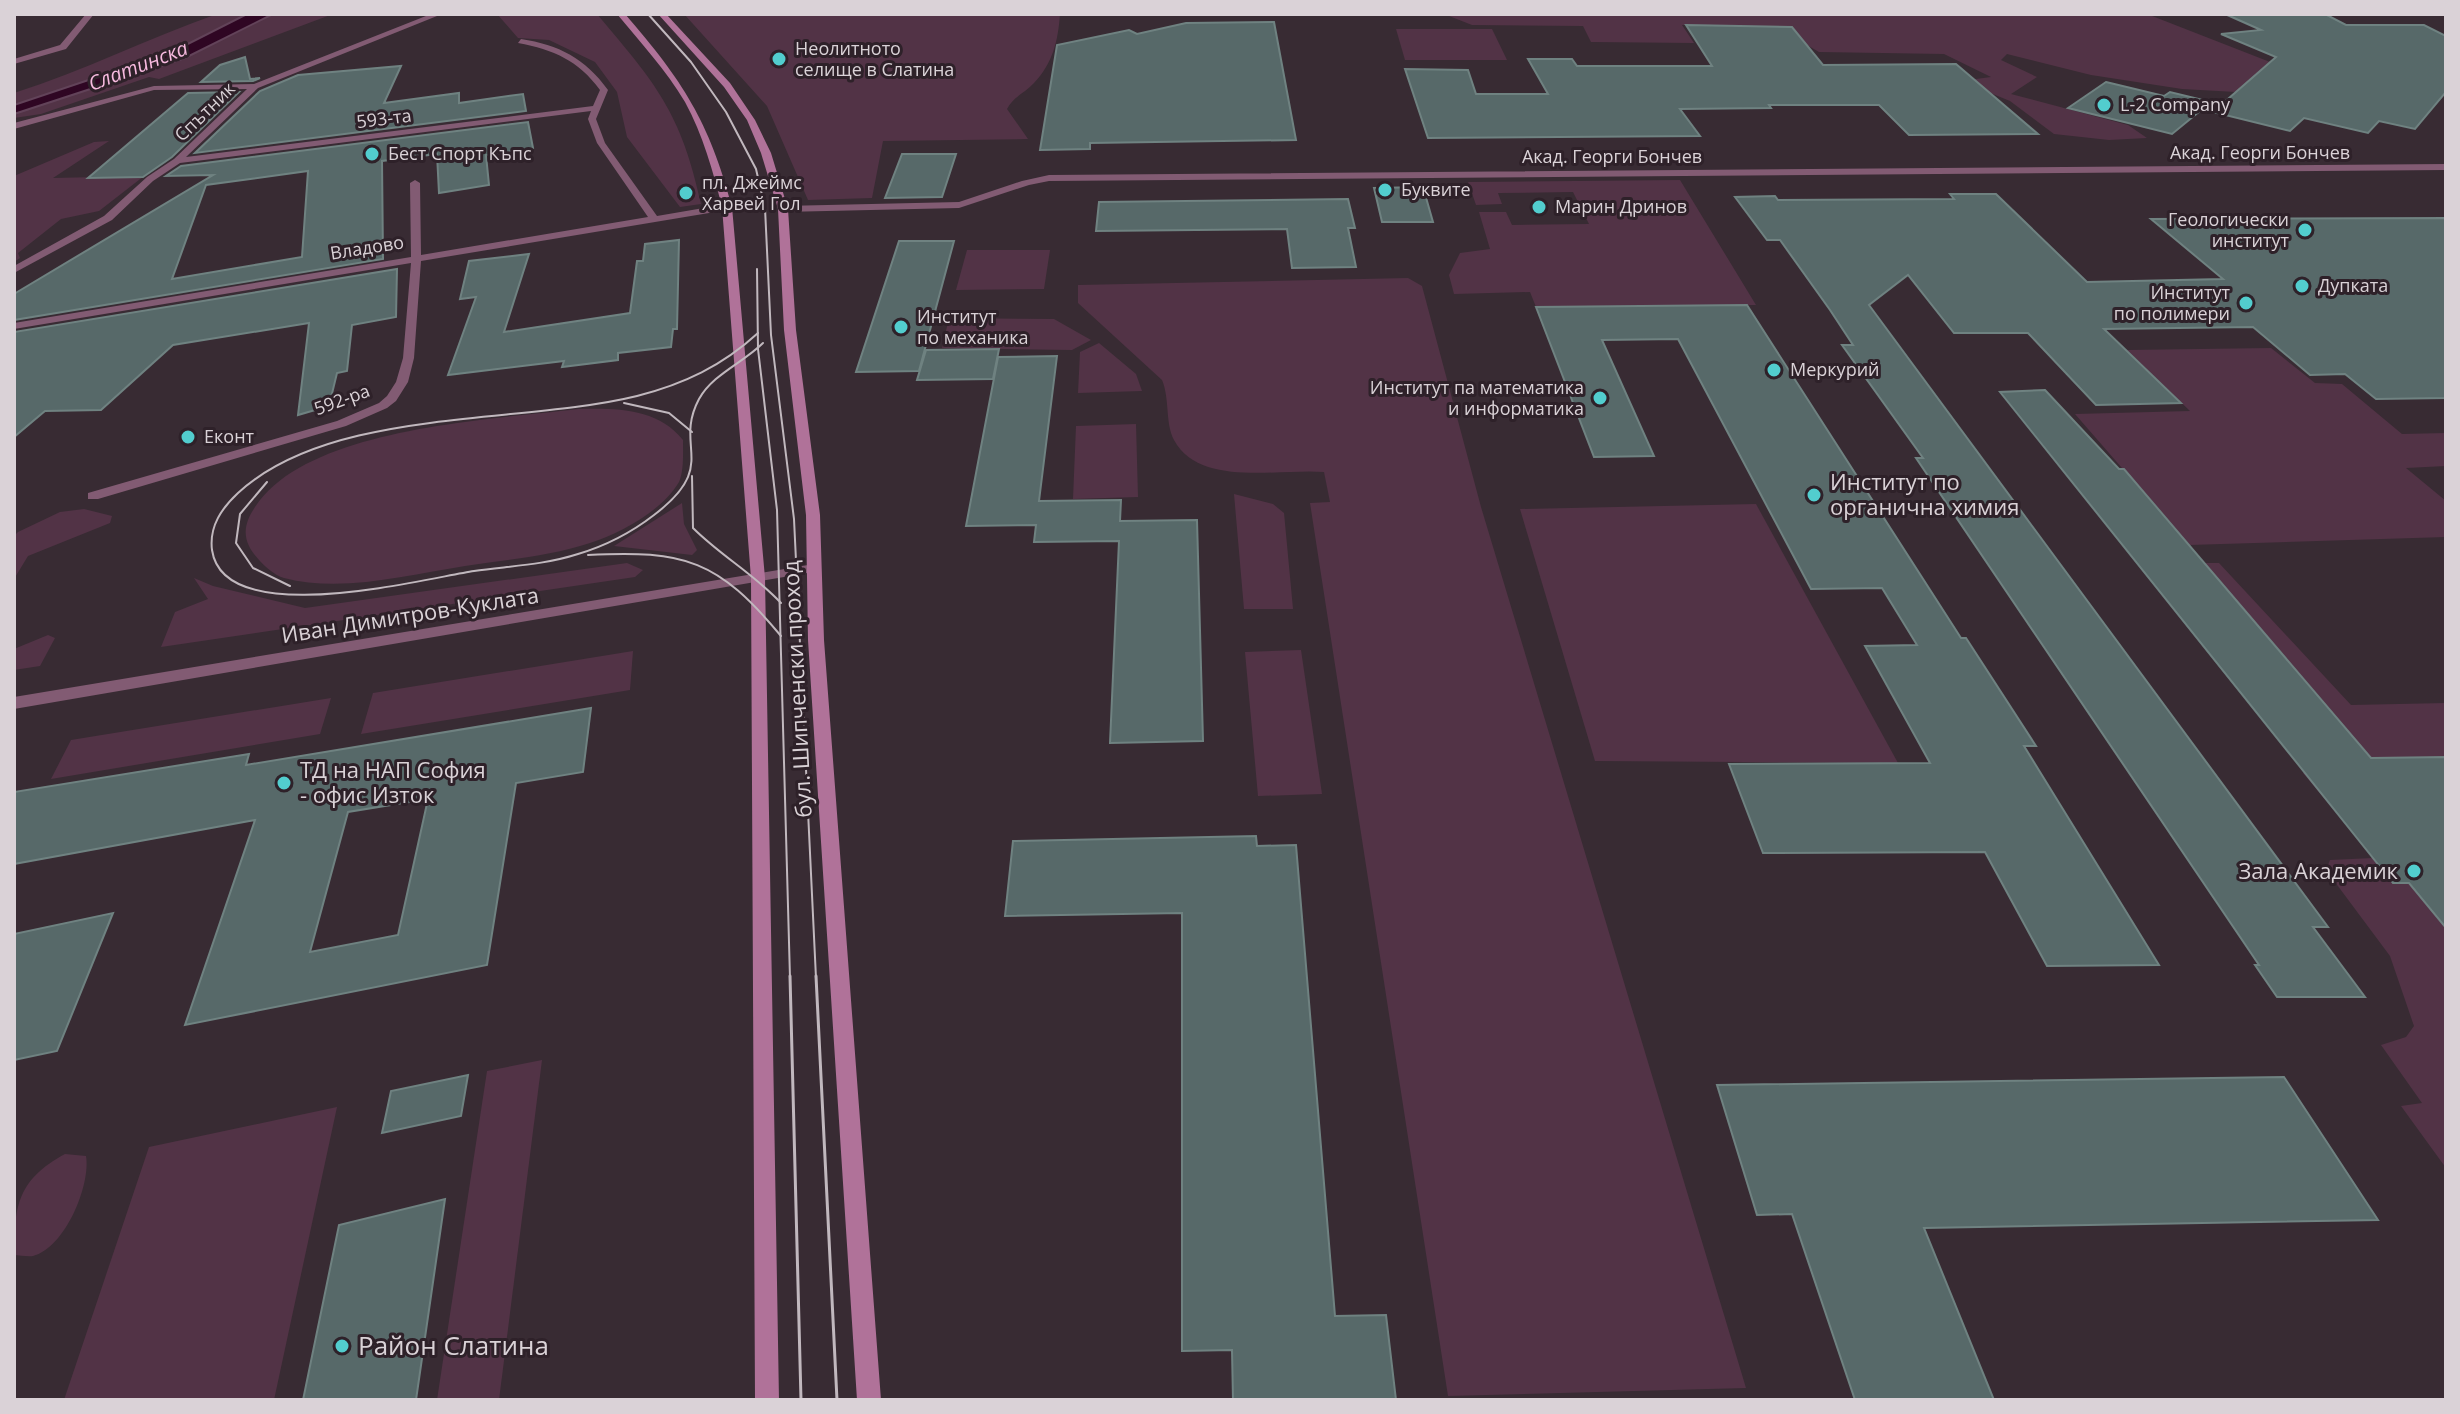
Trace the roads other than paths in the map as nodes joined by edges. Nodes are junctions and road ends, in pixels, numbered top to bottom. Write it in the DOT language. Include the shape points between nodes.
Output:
graph roads {
  1 [pos="90,14"];
  2 [pos="438,14"];
  3 [pos="621,14"];
  4 [pos="662,14"];
  5 [pos="521,41"];
  6 [pos="14,62"];
  7 [pos="255,86"];
  8 [pos="594,108"];
  9 [pos="14,126"];
  10 [pos="177,161"];
  11 [pos="2446,167"];
  12 [pos="415,183"];
  13 [pos="727,207"];
  14 [pos="783,209"];
  15 [pos="653,217"];
  16 [pos="417,258"];
  17 [pos="14,270"];
  18 [pos="14,326"];
  19 [pos="93,496"];
  20 [pos="814,568"];
  21 [pos="758,578"];
  22 [pos="14,703"];
  23 [pos="767,1400"];
  24 [pos="869,1400"];
  1 -- 6 [label="street" via="63,47"];
  2 -- 7 [label="street, Спътник"];
  3 -- 13 [label="main road, бул. Шипченски проход" via="687,93 716,162"];
  4 -- 14 [label="main road, бул. Шипченски проход" via="727,85 751,120"];
  5 -- 8 [label="street" via="560,49 578,59 604,90"];
  7 -- 9 [label="street" via="154,88"];
  7 -- 10 [label="street, Спътник"];
  8 -- 10 [label="street, 593-та"];
  8 -- 15 [label="street" via="592,119 601,143"];
  10 -- 17 [label="street, Спътник" via="108,218"];
  11 -- 14 [label="street, Акад. Георги Бончев" via="1049,178 959,205"];
  12 -- 16 [label="street, 592-ра"];
  13 -- 15 [label="street, Владово"];
  13 -- 21 [label="main road, бул. Шипченски проход"];
  14 -- 20 [label="main road, бул. Шипченски проход"];
  15 -- 16 [label="street, Владово"];
  16 -- 18 [label="street, Владово"];
  16 -- 19 [label="street, 592-ра" via="407,366 393,397 377,410"];
  20 -- 21 [label="street, Иван Димитров-Куклата"];
  20 -- 24 [label="main road, бул. Шипченски проход"];
  21 -- 22 [label="street, Иван Димитров-Куклата"];
  21 -- 23 [label="main road, бул. Шипченски проход"];
}
